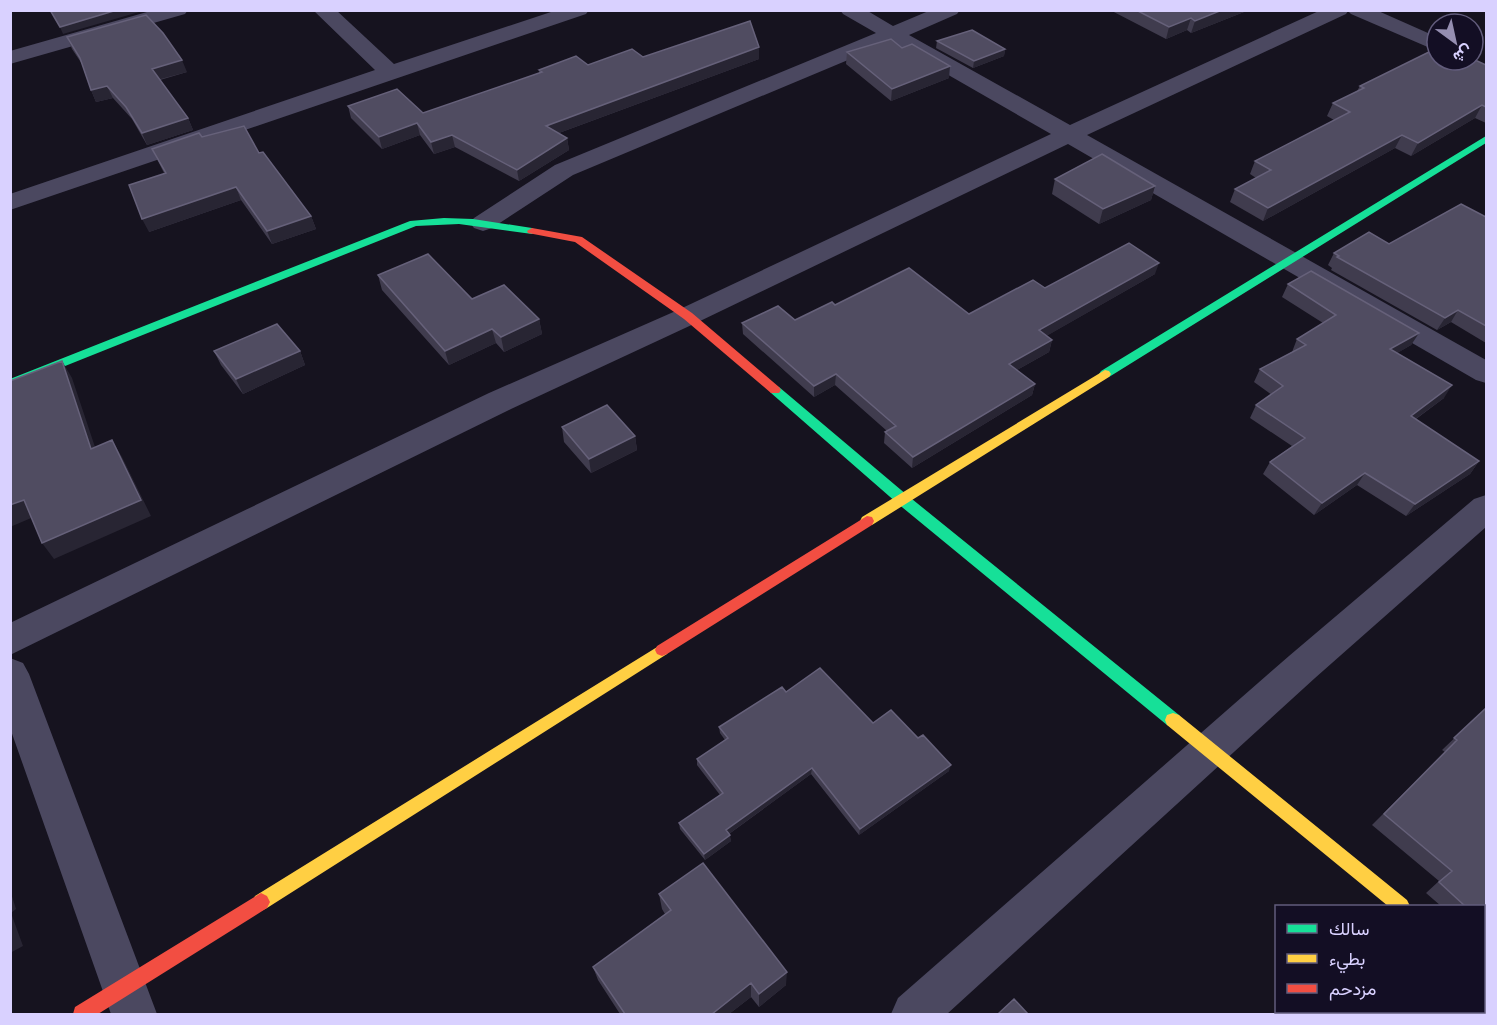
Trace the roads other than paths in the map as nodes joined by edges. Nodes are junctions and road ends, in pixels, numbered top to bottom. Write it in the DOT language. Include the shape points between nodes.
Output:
graph roads {
  1 [pos="178,10"];
  2 [pos="323,10"];
  3 [pos="579,10"];
  4 [pos="850,10"];
  5 [pos="950,10"];
  6 [pos="1339,10"];
  7 [pos="1358,10"];
  8 [pos="891,34"];
  9 [pos="1425,40"];
  10 [pos="10,58"];
  11 [pos="390,72"];
  12 [pos="1069,134"];
  13 [pos="1486,139"];
  14 [pos="10,203"];
  15 [pos="483,223"];
  16 [pos="1289,259"];
  17 [pos="688,316"];
  18 [pos="1486,373"];
  19 [pos="10,384"];
  20 [pos="902,500"];
  21 [pos="1486,508"];
  22 [pos="10,640"];
  23 [pos="10,674"];
  24 [pos="1209,750"];
  25 [pos="1400,905"];
  26 [pos="128,1002"];
  27 [pos="82,1014"];
  28 [pos="914,1014"];
  1 -- 10 [label="street"];
  2 -- 11 [label="street"];
  3 -- 11 [label="street"];
  4 -- 8 [label="street"];
  5 -- 8 [label="street"];
  6 -- 12 [label="street"];
  7 -- 9 [label="street"];
  8 -- 12 [label="street"];
  8 -- 15 [label="street" via="564,170"];
  11 -- 14 [label="street"];
  12 -- 16 [label="street"];
  12 -- 17 [label="street"];
  13 -- 16 [label="street"];
  15 -- 17 [label="street" via="578,239"];
  15 -- 19 [label="street" via="448,219 414,223"];
  16 -- 18 [label="street"];
  16 -- 20 [label="street"];
  17 -- 20 [label="street"];
  17 -- 22 [label="street" via="500,401"];
  20 -- 24 [label="street"];
  20 -- 26 [label="street"];
  21 -- 24 [label="street"];
  23 -- 26 [label="street"];
  24 -- 25 [label="street"];
  24 -- 28 [label="street"];
  26 -- 27 [label="street"];
}
